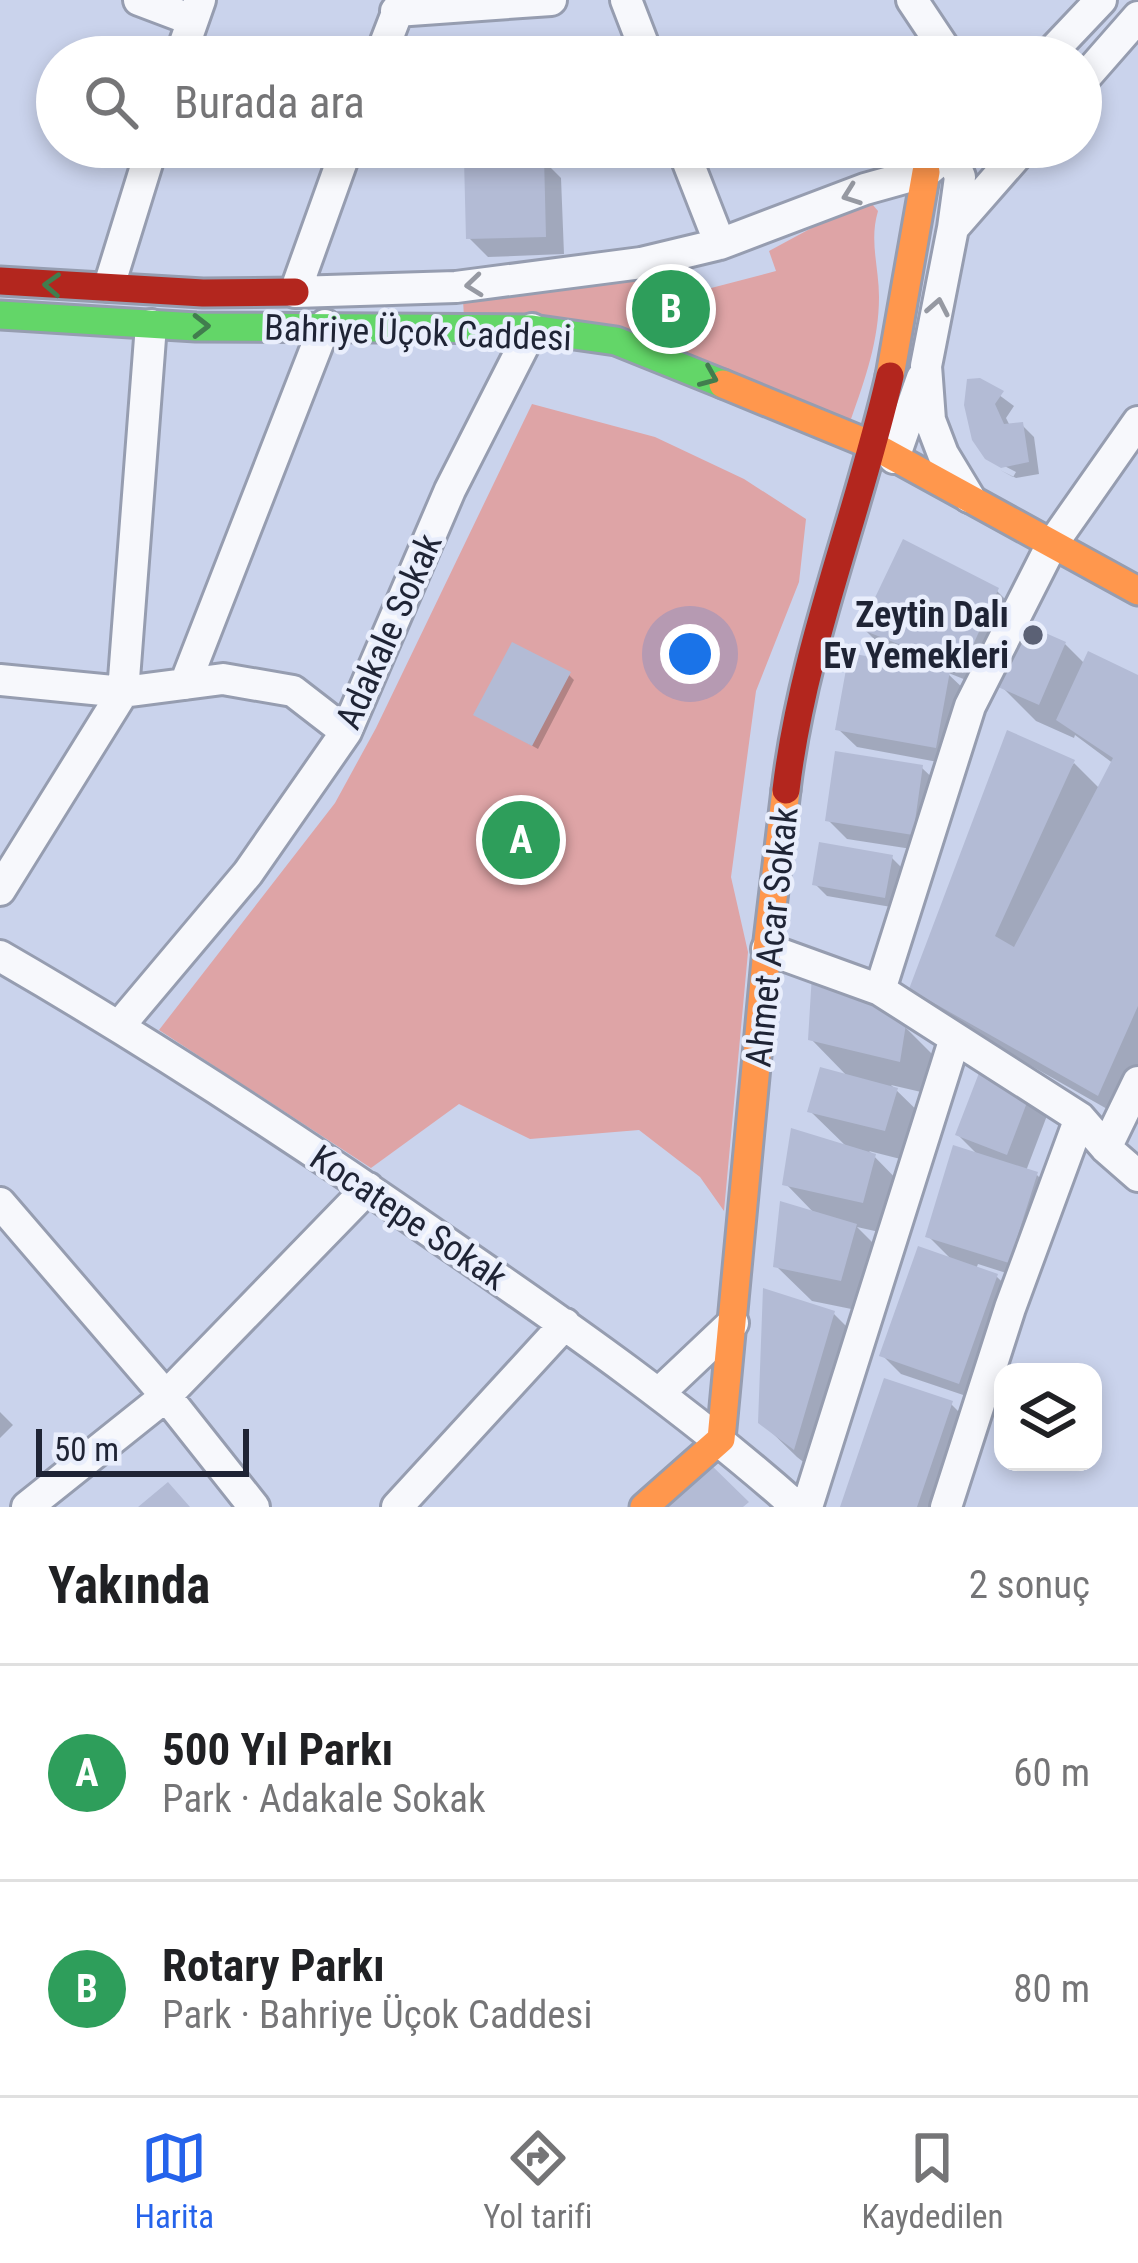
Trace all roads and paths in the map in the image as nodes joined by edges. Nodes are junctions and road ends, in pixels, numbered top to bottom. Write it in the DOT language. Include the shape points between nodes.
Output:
graph roads {
  1 [pos="139,0"];
  2 [pos="551,0"];
  3 [pos="626,0"];
  4 [pos="913,0"];
  5 [pos="1101,0"];
  6 [pos="399,5"];
  7 [pos="196,10"];
  8 [pos="1138,17"];
  9 [pos="388,36"];
  10 [pos="640,36"];
  11 [pos="936,36"];
  12 [pos="1068,36"];
  13 [pos="1102,58"];
  14 [pos="146,168"];
  15 [pos="339,168"];
  16 [pos="690,168"];
  17 [pos="917,168"];
  18 [pos="941,168"];
  19 [pos="952,168"];
  20 [pos="1006,168"];
  21 [pos="953,228"];
  22 [pos="720,244"];
  23 [pos="0,281"];
  24 [pos="109,286"];
  25 [pos="295,292"];
  26 [pos="0,315"];
  27 [pos="151,325"];
  28 [pos="325,325"];
  29 [pos="532,329"];
  30 [pos="926,366"];
  31 [pos="1138,422"];
  32 [pos="884,452"];
  33 [pos="969,497"];
  34 [pos="1051,547"];
  35 [pos="1138,591"];
  36 [pos="0,680"];
  37 [pos="185,684"];
  38 [pos="123,692"];
  39 [pos="346,732"];
  40 [pos="0,890"];
  41 [pos="767,949"];
  42 [pos="0,956"];
  43 [pos="880,990"];
  44 [pos="120,1025"];
  45 [pos="955,1038"];
  46 [pos="1138,1082"];
  47 [pos="1080,1118"];
  48 [pos="1106,1148"];
  49 [pos="1138,1176"];
  50 [pos="368,1188"];
  51 [pos="0,1203"];
  52 [pos="733,1323"];
  53 [pos="565,1324"];
  54 [pos="658,1393"];
  55 [pos="166,1396"];
  56 [pos="721,1439"];
  57 [pos="27,1507"];
  58 [pos="254,1507"];
  59 [pos="397,1507"];
  60 [pos="644,1507"];
  61 [pos="797,1507"];
  62 [pos="807,1507"];
  63 [pos="946,1507"];
  1 -- 7 [label="street"];
  2 -- 6 [label="street"];
  3 -- 10 [label="street"];
  4 -- 11 [label="street"];
  5 -- 12 [label="street"];
  6 -- 9 [label="street"];
  8 -- 13 [label="street"];
  14 -- 24 [label="street"];
  15 -- 25 [label="street"];
  16 -- 22 [label="street"];
  17 -- 22 [label="street, one-way"];
  18 -- 32 [label="street, Ahmet Acar Sokak" via="904,313"];
  19 -- 21 [label="street" via="960,178"];
  20 -- 21 [label="street"];
  30 -- 21 [label="street, one-way"];
  22 -- 25 [label="street, one-way" via="546,277"];
  24 -- 23 [label="street, Bahriye Üçok Caddesi, one-way"];
  24 -- 25 [label="street, Bahriye Üçok Caddesi"];
  26 -- 27 [label="street, Bahriye Üçok Caddesi"];
  27 -- 28 [label="street, Bahriye Üçok Caddesi, one-way"];
  27 -- 38 [label="street"];
  28 -- 29 [label="street, Bahriye Üçok Caddesi"];
  28 -- 37 [label="street"];
  29 -- 32 [label="street, Bahriye Üçok Caddesi, one-way" via="616,341"];
  29 -- 39 [label="street, Adakale Sokak" via="450,490"];
  30 -- 32 [label="street"];
  30 -- 33 [label="street" via="930,420"];
  31 -- 34 [label="street"];
  32 -- 33 [label="street, Bahriye Üçok Caddesi"];
  32 -- 41 [label="street, Ahmet Acar Sokak" via="818,618 791,748"];
  33 -- 34 [label="street, Bahriye Üçok Caddesi"];
  34 -- 35 [label="street, Bahriye Üçok Caddesi"];
  34 -- 43 [label="street" via="970,706"];
  36 -- 38 [label="street"];
  37 -- 38 [label="street"];
  37 -- 39 [label="street" via="223,680 293,691"];
  38 -- 40 [label="street"];
  39 -- 44 [label="street, Adakale Sokak" via="248,873"];
  41 -- 43 [label="street"];
  41 -- 52 [label="street, Ahmet Acar Sokak"];
  42 -- 44 [label="street, Kocatepe Sokak"];
  43 -- 45 [label="street"];
  44 -- 50 [label="street, Kocatepe Sokak"];
  45 -- 47 [label="street"];
  45 -- 62 [label="street"];
  46 -- 48 [label="street"];
  47 -- 48 [label="street"];
  47 -- 63 [label="street"];
  48 -- 49 [label="street"];
  50 -- 53 [label="street, Kocatepe Sokak"];
  50 -- 55 [label="street"];
  51 -- 55 [label="street"];
  52 -- 54 [label="street"];
  52 -- 56 [label="street, Ahmet Acar Sokak"];
  53 -- 54 [label="street, Kocatepe Sokak"];
  53 -- 59 [label="street"];
  54 -- 56 [label="street, Kocatepe Sokak"];
  55 -- 57 [label="street"];
  55 -- 58 [label="street"];
  56 -- 60 [label="street"];
  56 -- 61 [label="street, Kocatepe Sokak"];
}
